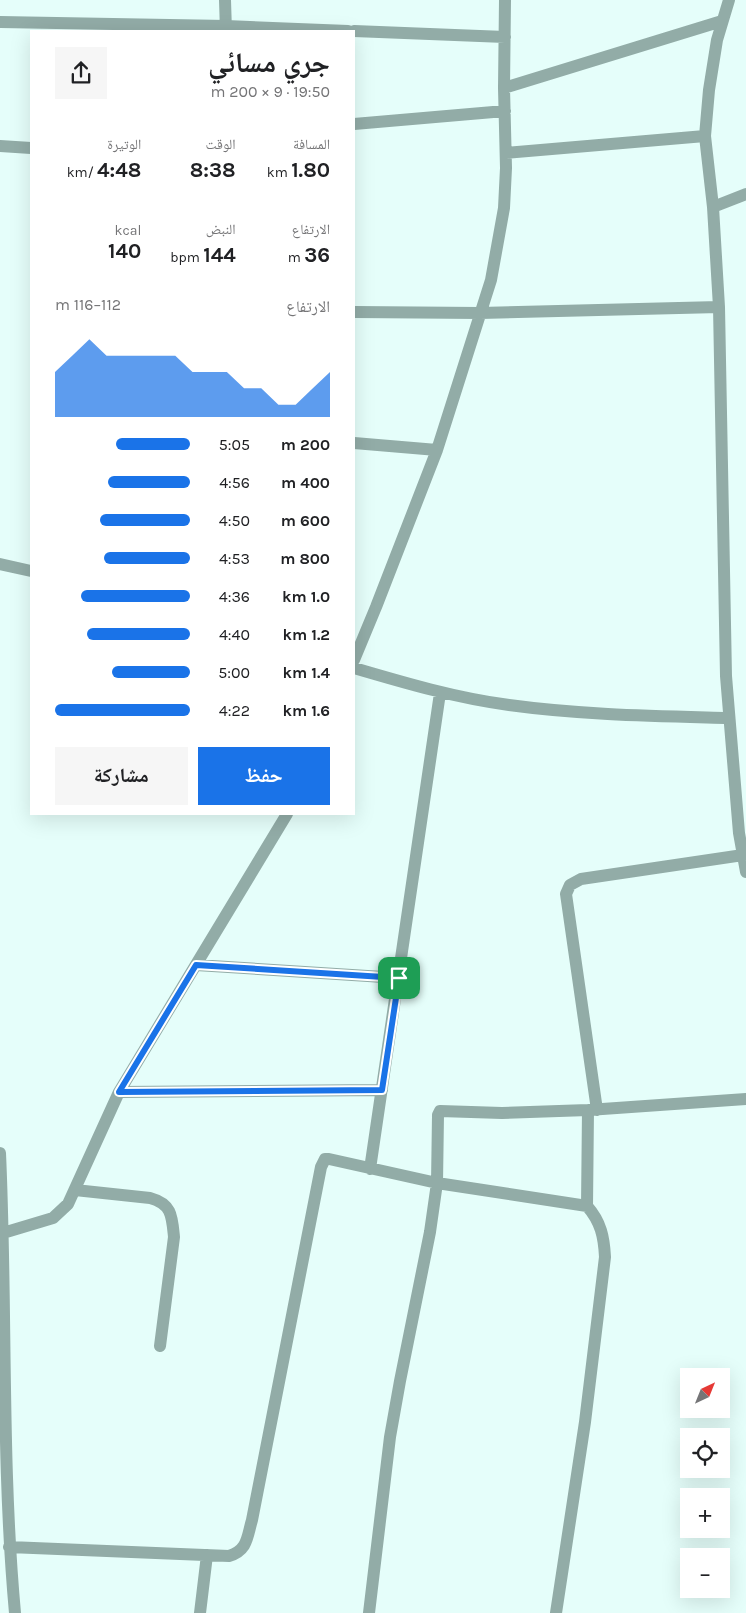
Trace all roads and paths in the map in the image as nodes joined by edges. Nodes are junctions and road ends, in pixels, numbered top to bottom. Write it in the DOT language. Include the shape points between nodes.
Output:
graph roads {
  1 [pos="226,0"];
  2 [pos="505,0"];
  3 [pos="728,0"];
  4 [pos="722,21"];
  5 [pos="0,22"];
  6 [pos="226,29"];
  7 [pos="287,30"];
  8 [pos="355,32"];
  9 [pos="505,37"];
  10 [pos="504,88"];
  11 [pos="505,112"];
  12 [pos="355,124"];
  13 [pos="705,136"];
  14 [pos="0,146"];
  15 [pos="30,148"];
  16 [pos="506,153"];
  17 [pos="746,194"];
  18 [pos="713,208"];
  19 [pos="719,308"];
  20 [pos="355,312"];
  21 [pos="480,313"];
  22 [pos="355,442"];
  23 [pos="437,450"];
  24 [pos="0,564"];
  25 [pos="30,571"];
  26 [pos="355,658"];
  27 [pos="355,668"];
  28 [pos="440,693"];
  29 [pos="729,718"];
  30 [pos="746,764"];
  31 [pos="734,770"];
  32 [pos="286,815"];
  33 [pos="743,855"];
  34 [pos="746,872"];
  35 [pos="196,965"];
  36 [pos="399,978"];
  37 [pos="382,1090"];
  38 [pos="119,1092"];
  39 [pos="746,1099"];
  40 [pos="593,1110"];
  41 [pos="0,1153"];
  42 [pos="370,1169"];
  43 [pos="437,1183"];
  44 [pos="75,1190"];
  45 [pos="587,1206"];
  46 [pos="3,1233"];
  47 [pos="2,1262"];
  48 [pos="160,1346"];
  49 [pos="4,1481"];
  50 [pos="9,1547"];
  51 [pos="207,1555"];
  52 [pos="0,1591"];
  53 [pos="13,1591"];
  54 [pos="15,1613"];
  55 [pos="200,1613"];
  56 [pos="369,1613"];
  57 [pos="556,1613"];
  1 -- 6 [label="street"];
  2 -- 9 [label="street"];
  3 -- 4 [label="street"];
  4 -- 10 [label="street"];
  4 -- 13 [label="street" via="709,90"];
  5 -- 6 [label="street"];
  6 -- 7 [label="street"];
  8 -- 9 [label="street"];
  9 -- 10 [label="street"];
  10 -- 11 [label="street"];
  11 -- 12 [label="street"];
  11 -- 16 [label="street"];
  13 -- 16 [label="street"];
  13 -- 18 [label="street"];
  14 -- 15 [label="street"];
  16 -- 21 [label="street" via="504,208 491,280"];
  17 -- 18 [label="street"];
  18 -- 19 [label="street"];
  19 -- 21 [label="street"];
  19 -- 29 [label="street"];
  20 -- 21 [label="street"];
  21 -- 23 [label="street"];
  22 -- 23 [label="street"];
  23 -- 26 [label="street"];
  24 -- 25 [label="street"];
  27 -- 28 [label="street"];
  28 -- 29 [label="street" via="508,705 572,711"];
  28 -- 36 [label="street"];
  29 -- 31 [label="street"];
  30 -- 31 [label="street"];
  31 -- 33 [label="street"];
  32 -- 35 [label="street"];
  33 -- 34 [label="street"];
  33 -- 40 [label="street" via="581,879 570,885 566,894"];
  35 -- 36 [label="street"];
  35 -- 38 [label="street"];
  36 -- 37 [label="street"];
  37 -- 38 [label="street"];
  37 -- 42 [label="street"];
  38 -- 44 [label="street"];
  39 -- 40 [label="street"];
  40 -- 43 [label="street" via="440,1111"];
  40 -- 45 [label="street"];
  41 -- 46 [label="street"];
  42 -- 43 [label="street"];
  42 -- 51 [label="street" via="329,1159 322,1162 246,1543 239,1553"];
  43 -- 45 [label="street"];
  43 -- 56 [label="street" via="424,1267 390,1437"];
  44 -- 46 [label="street" via="68,1204 53,1218"];
  44 -- 48 [label="street" via="150,1198 167,1207 174,1237"];
  45 -- 57 [label="street" via="602,1229 605,1257 585,1422"];
  46 -- 47 [label="street"];
  47 -- 49 [label="street"];
  49 -- 50 [label="street"];
  50 -- 51 [label="street"];
  50 -- 53 [label="street"];
  51 -- 55 [label="street"];
  52 -- 53 [label="street"];
  53 -- 54 [label="street"];
}
